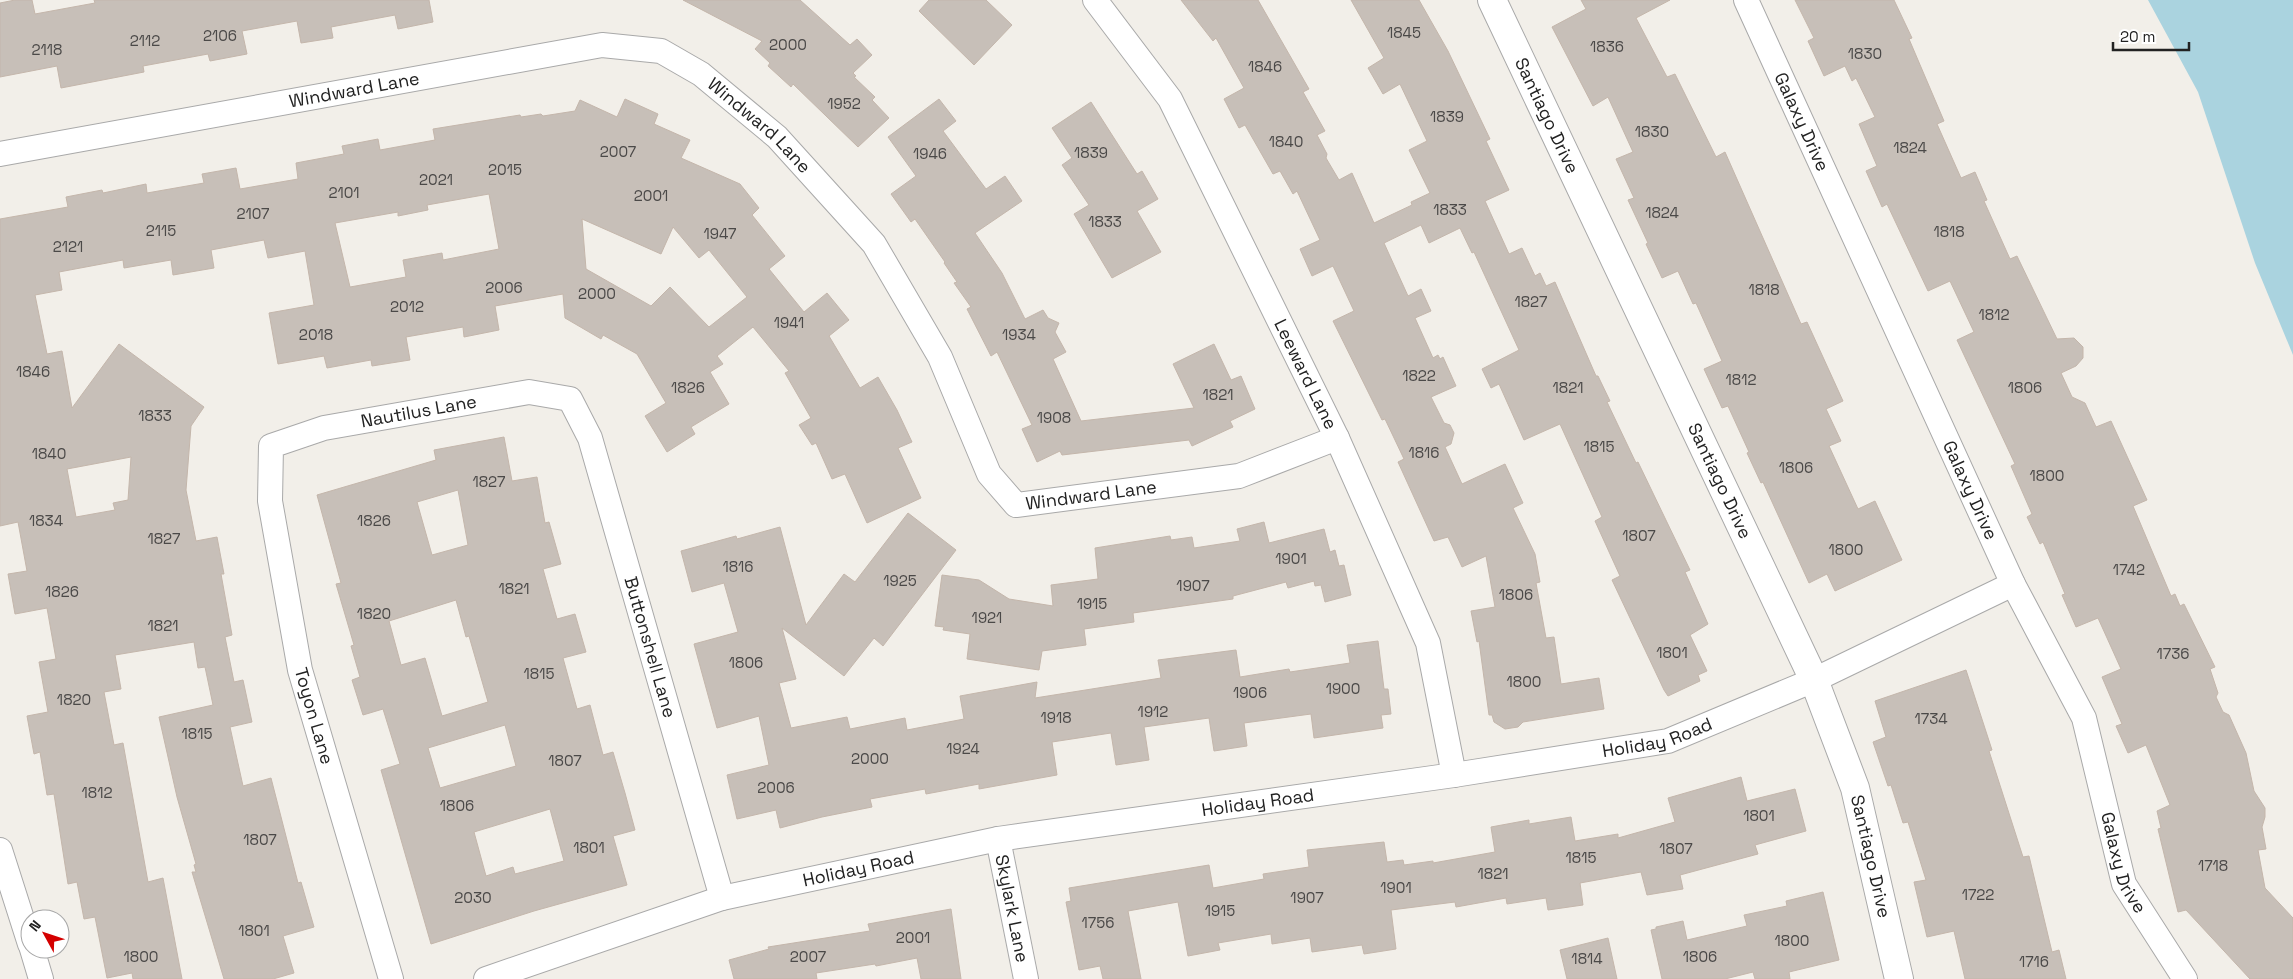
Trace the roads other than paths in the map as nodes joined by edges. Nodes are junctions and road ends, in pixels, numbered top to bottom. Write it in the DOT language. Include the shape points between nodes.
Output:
graph roads {
  1 [pos="1095,0"];
  2 [pos="1492,0"];
  3 [pos="1746,0"];
  4 [pos="0,154"];
  5 [pos="570,398"];
  6 [pos="1337,438"];
  7 [pos="271,446"];
  8 [pos="2013,584"];
  9 [pos="1814,680"];
  10 [pos="1454,776"];
  11 [pos="998,839"];
  12 [pos="0,850"];
  13 [pos="722,898"];
  14 [pos="20,913"];
  15 [pos="35,959"];
  16 [pos="41,979"];
  17 [pos="391,979"];
  18 [pos="486,979"];
  19 [pos="1026,979"];
  20 [pos="1899,979"];
  21 [pos="2185,979"];
  1 -- 6 [label="street, Leeward Lane" via="1170,99"];
  2 -- 9 [label="street, Santiago Drive"];
  3 -- 8 [label="street, Galaxy Drive"];
  4 -- 6 [label="street, Windward Lane" via="602,45 661,51 701,74 777,136 874,244 940,357 989,474 1016,505 1239,476"];
  5 -- 7 [label="street, Nautilus Lane" via="529,392 324,428"];
  5 -- 13 [label="street, Buttonshell Lane" via="590,438"];
  6 -- 10 [label="street, Leeward Lane" via="1428,643"];
  7 -- 17 [label="street, Toyon Lane" via="270,501 300,670"];
  8 -- 9 [label="street, Holiday Road"];
  8 -- 21 [label="street, Galaxy Drive" via="2084,718 2124,884"];
  9 -- 10 [label="street, Holiday Road" via="1668,741"];
  9 -- 20 [label="street, Santiago Drive" via="1855,788"];
  10 -- 11 [label="street, Holiday Road"];
  11 -- 13 [label="street, Holiday Road"];
  11 -- 19 [label="street, Skylark Lane"];
  12 -- 14 [label="street"];
  13 -- 18 [label="street, Holiday Road"];
  15 -- 16 [label="street"];
}
